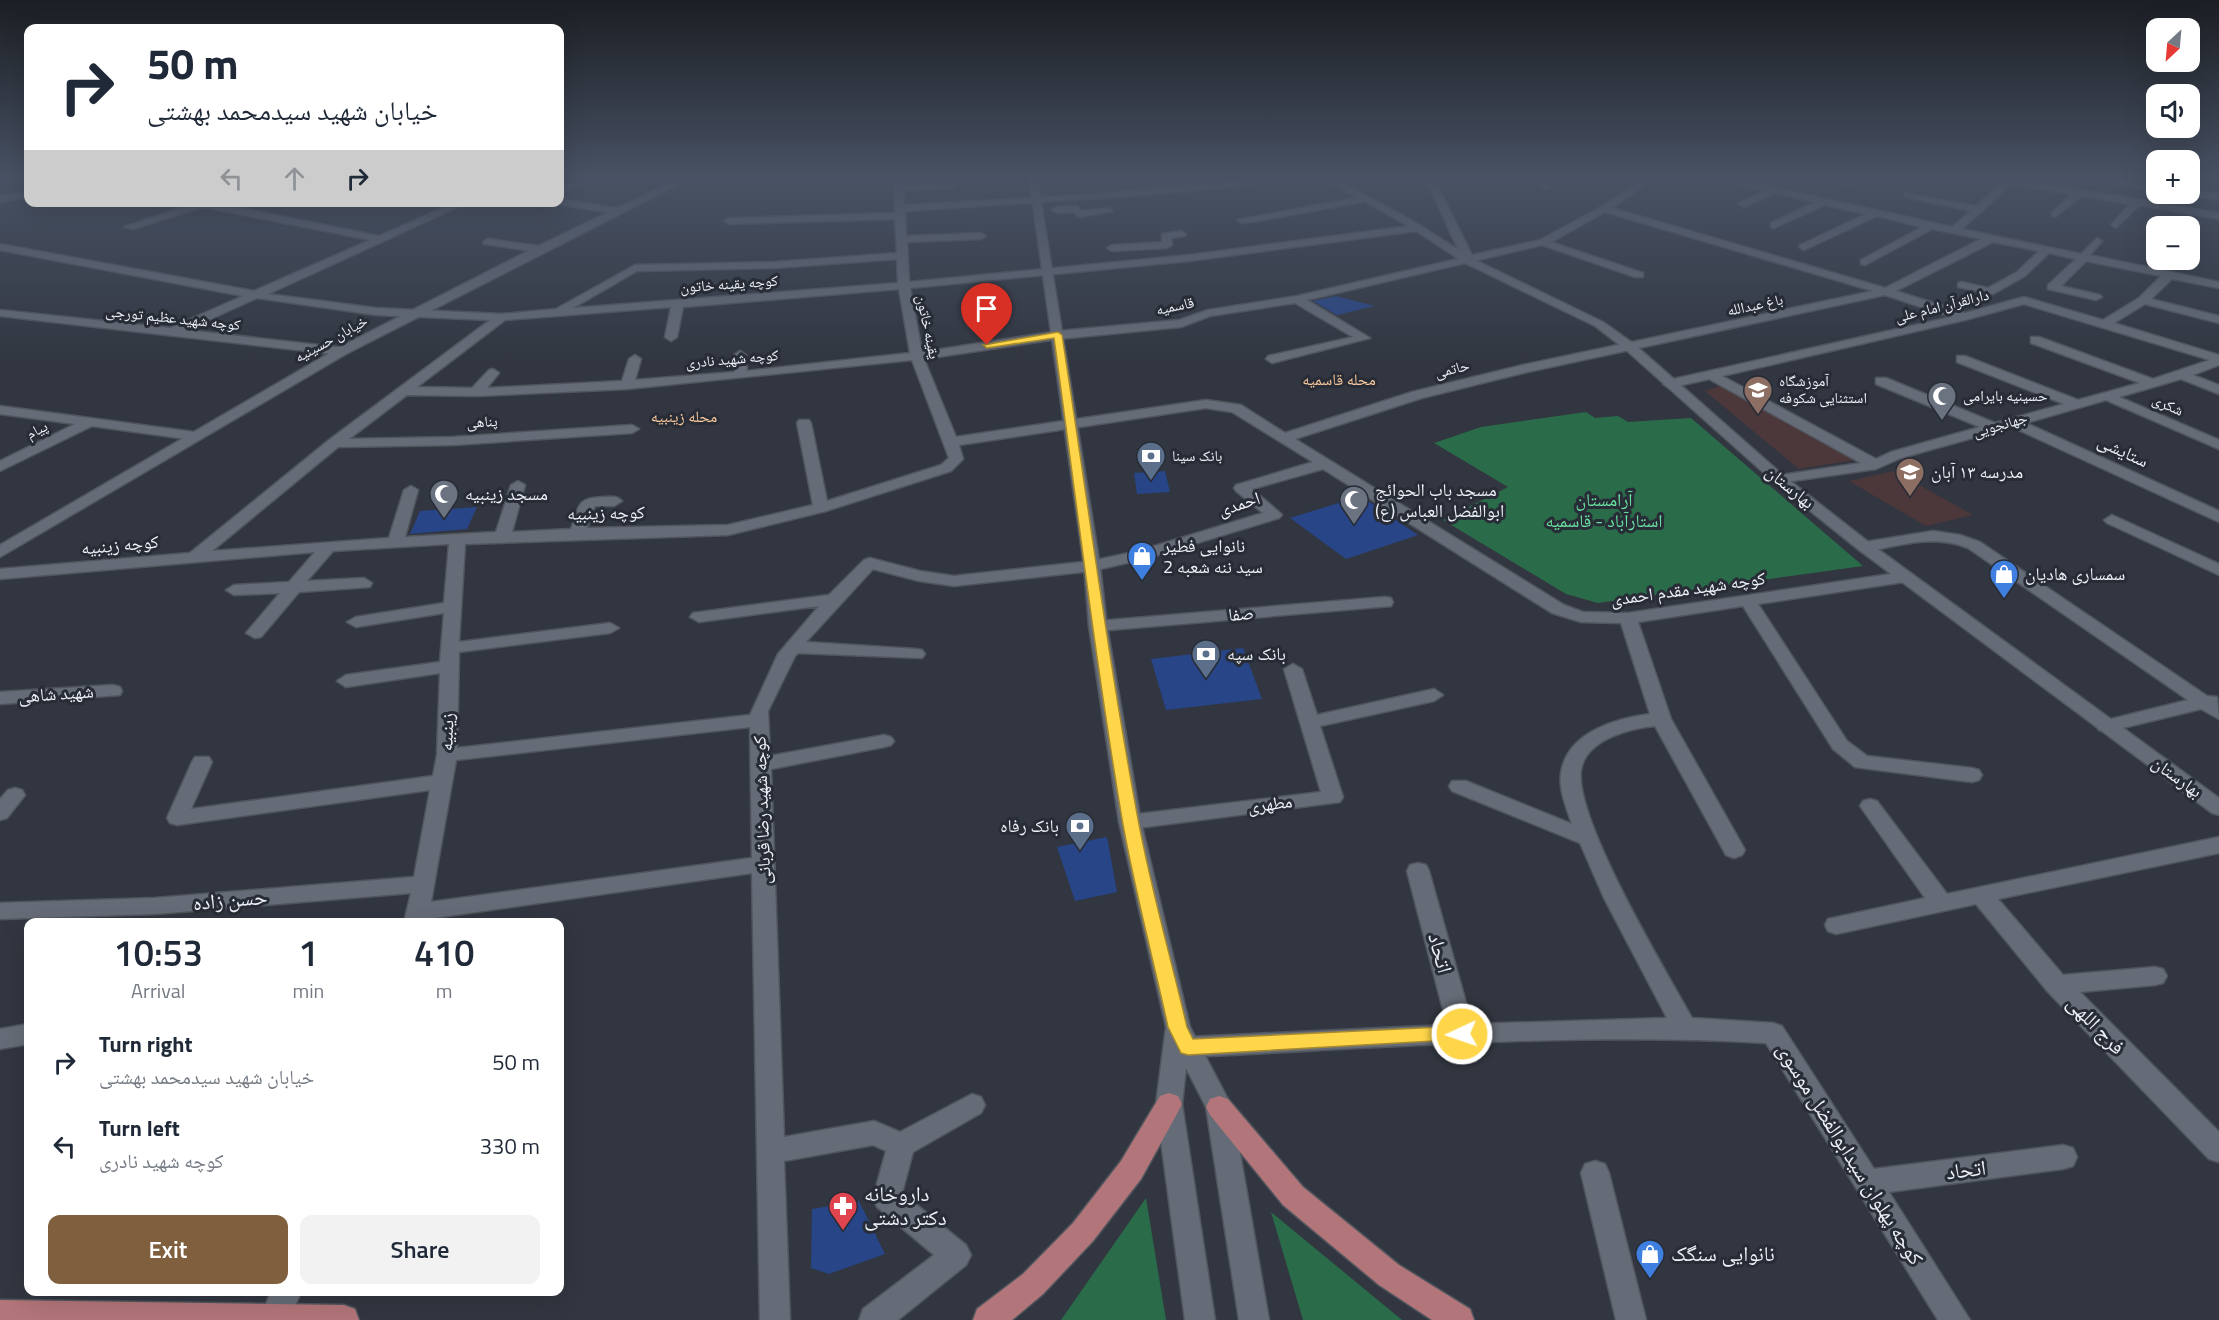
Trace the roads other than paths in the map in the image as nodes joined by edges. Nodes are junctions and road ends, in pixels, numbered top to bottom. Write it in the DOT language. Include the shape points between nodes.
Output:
graph roads {
  1 [pos="376,239"];
  2 [pos="386,239"];
  3 [pos="561,239"];
  4 [pos="901,239"];
  5 [pos="912,239"];
  6 [pos="1044,239"];
  7 [pos="1166,239"];
  8 [pos="1347,239"];
  9 [pos="1434,239"];
  10 [pos="1459,239"];
  11 [pos="1549,239"];
  12 [pos="1712,239"];
  13 [pos="1820,239"];
  14 [pos="1908,239"];
  15 [pos="1990,239"];
  16 [pos="383,240"];
  17 [pos="2097,241"];
  18 [pos="488,242"];
  19 [pos="1543,242"];
  20 [pos="1728,243"];
  21 [pos="1804,246"];
  22 [pos="0,247"];
  23 [pos="1112,248"];
  24 [pos="1143,248"];
  25 [pos="540,249"];
  26 [pos="2046,250"];
  27 [pos="1705,251"];
  28 [pos="1757,252"];
  29 [pos="902,256"];
  30 [pos="2082,258"];
  31 [pos="1731,260"];
  32 [pos="1469,261"];
  33 [pos="1866,262"];
  34 [pos="1152,263"];
  35 [pos="1805,266"];
  36 [pos="1048,271"];
  37 [pos="1782,272"];
  38 [pos="2169,274"];
  39 [pos="1640,275"];
  40 [pos="904,285"];
  41 [pos="1962,285"];
  42 [pos="2219,285"];
  43 [pos="1886,292"];
  44 [pos="257,294"];
  45 [pos="2096,297"];
  46 [pos="1298,298"];
  47 [pos="2143,300"];
  48 [pos="678,303"];
  49 [pos="557,312"];
  50 [pos="0,313"];
  51 [pos="408,316"];
  52 [pos="502,317"];
  53 [pos="1965,317"];
  54 [pos="2219,320"];
  55 [pos="2105,324"];
  56 [pos="171,333"];
  57 [pos="1058,335"];
  58 [pos="671,336"];
  59 [pos="2035,340"];
  60 [pos="1630,347"];
  61 [pos="342,351"];
  62 [pos="740,355"];
  63 [pos="917,356"];
  64 [pos="635,359"];
  65 [pos="1961,359"];
  66 [pos="1272,360"];
  67 [pos="2219,360"];
  68 [pos="493,373"];
  69 [pos="741,375"];
  70 [pos="1711,375"];
  71 [pos="2182,375"];
  72 [pos="1881,381"];
  73 [pos="2152,383"];
  74 [pos="1669,384"];
  75 [pos="627,385"];
  76 [pos="407,390"];
  77 [pos="2219,390"];
  78 [pos="476,392"];
  79 [pos="2104,395"];
  80 [pos="2074,403"];
  81 [pos="0,410"];
  82 [pos="2011,421"];
  83 [pos="90,422"];
  84 [pos="804,423"];
  85 [pos="1069,423"];
  86 [pos="1992,427"];
  87 [pos="632,429"];
  88 [pos="194,436"];
  89 [pos="1286,437"];
  90 [pos="951,442"];
  91 [pos="334,443"];
  92 [pos="2219,445"];
  93 [pos="1328,463"];
  94 [pos="1876,465"];
  95 [pos="0,467"];
  96 [pos="1779,479"];
  97 [pos="518,485"];
  98 [pos="411,490"];
  99 [pos="614,501"];
  100 [pos="821,508"];
  101 [pos="2219,517"];
  102 [pos="2112,520"];
  103 [pos="577,533"];
  104 [pos="503,537"];
  105 [pos="457,539"];
  106 [pos="396,542"];
  107 [pos="328,546"];
  108 [pos="1865,547"];
  109 [pos="0,552"];
  110 [pos="194,558"];
  111 [pos="1092,566"];
  112 [pos="2219,570"];
  113 [pos="0,574"];
  114 [pos="1904,577"];
  115 [pos="364,583"];
  116 [pos="292,587"];
  117 [pos="234,590"];
  118 [pos="834,599"];
  119 [pos="1748,601"];
  120 [pos="1385,602"];
  121 [pos="452,607"];
  122 [pos="699,617"];
  123 [pos="1628,618"];
  124 [pos="356,622"];
  125 [pos="1098,626"];
  126 [pos="610,628"];
  127 [pos="255,633"];
  128 [pos="793,646"];
  129 [pos="916,654"];
  130 [pos="449,657"];
  131 [pos="1293,669"];
  132 [pos="346,681"];
  133 [pos="113,691"];
  134 [pos="1434,695"];
  135 [pos="0,698"];
  136 [pos="2211,700"];
  137 [pos="2219,713"];
  138 [pos="1661,719"];
  139 [pos="759,720"];
  140 [pos="1310,722"];
  141 [pos="2106,726"];
  142 [pos="884,741"];
  143 [pos="447,755"];
  144 [pos="202,762"];
  145 [pos="760,764"];
  146 [pos="1972,775"];
  147 [pos="442,782"];
  148 [pos="1459,786"];
  149 [pos="15,795"];
  150 [pos="1870,806"];
  151 [pos="2219,808"];
  152 [pos="0,813"];
  153 [pos="1130,822"];
  154 [pos="1587,838"];
  155 [pos="2219,845"];
  156 [pos="1734,850"];
  157 [pos="763,864"];
  158 [pos="1418,872"];
  159 [pos="424,884"];
  160 [pos="1980,894"];
  161 [pos="1942,904"];
  162 [pos="0,911"];
  163 [pos="150,914"];
  164 [pos="416,917"];
  165 [pos="1836,925"];
  166 [pos="2155,976"];
  167 [pos="2057,985"];
  168 [pos="1684,1028"];
  169 [pos="1462,1034"];
  170 [pos="24,1035"];
  171 [pos="1183,1037"];
  172 [pos="0,1039"];
  173 [pos="1169,1104"];
  174 [pos="972,1105"];
  175 [pos="1219,1107"];
  176 [pos="901,1145"];
  177 [pos="2219,1150"];
  178 [pos="771,1151"];
  179 [pos="2063,1157"];
  180 [pos="1595,1173"];
  181 [pos="1868,1182"];
  182 [pos="284,1296"];
  183 [pos="0,1315"];
  184 [pos="274,1319"];
  185 [pos="344,1320"];
  186 [pos="775,1320"];
  187 [pos="874,1320"];
  188 [pos="988,1320"];
  189 [pos="1200,1320"];
  190 [pos="1254,1320"];
  191 [pos="1459,1320"];
  192 [pos="1631,1320"];
  193 [pos="1955,1320"];
  1 -- 16 [label="street"];
  2 -- 16 [label="street"];
  3 -- 25 [label="street, خیابان حسینیه"];
  4 -- 5 [label="street"];
  4 -- 29 [label="street, یقینه خاتون"];
  6 -- 36 [label="street"];
  7 -- 24 [label="street" via="1167,245"];
  8 -- 34 [label="street, کوچه یقینه خاتون"];
  9 -- 32 [label="street, بهارستان"];
  10 -- 32 [label="street"];
  11 -- 19 [label="street, قاسمیه"];
  12 -- 20 [label="street"];
  13 -- 21 [label="street"];
  14 -- 33 [label="street"];
  15 -- 26 [label="street"];
  15 -- 43 [label="street"];
  16 -- 44 [label="street"];
  17 -- 30 [label="street"];
  18 -- 25 [label="street"];
  19 -- 32 [label="street, قاسمیه"];
  19 -- 39 [label="street"];
  20 -- 27 [label="street"];
  20 -- 28 [label="street"];
  22 -- 44 [label="street, کوچه یقینه خاتون"];
  23 -- 24 [label="street"];
  24 -- 34 [label="street"];
  25 -- 51 [label="street, خیابان حسینیه"];
  26 -- 30 [label="street"];
  26 -- 41 [label="street" via="2021,274 1989,292"];
  28 -- 31 [label="street"];
  28 -- 35 [label="street"];
  29 -- 40 [label="street, یقینه خاتون"];
  29 -- 49 [label="street, کوچه یقینه خاتون" via="774,265 635,268"];
  30 -- 38 [label="street"];
  30 -- 45 [label="street" via="2052,287"];
  32 -- 46 [label="street, قاسمیه"];
  32 -- 60 [label="street, بهارستان" via="1599,324"];
  34 -- 36 [label="street, کوچه یقینه خاتون"];
  35 -- 37 [label="street"];
  35 -- 43 [label="street"];
  36 -- 40 [label="street, کوچه یقینه خاتون"];
  36 -- 57 [label="street"];
  38 -- 42 [label="street"];
  38 -- 47 [label="street"];
  40 -- 48 [label="street, کوچه یقینه خاتون"];
  40 -- 63 [label="street, یقینه خاتون"];
  43 -- 53 [label="street"];
  43 -- 60 [label="street, باغ عبدالله"];
  44 -- 51 [label="street, کوچه یقینه خاتون"];
  44 -- 56 [label="street"];
  46 -- 57 [label="street, قاسمیه" via="1209,313 1181,323"];
  46 -- 66 [label="street" via="1364,338"];
  47 -- 54 [label="street"];
  47 -- 55 [label="street"];
  48 -- 49 [label="street, کوچه یقینه خاتون"];
  48 -- 58 [label="street"];
  49 -- 52 [label="street, کوچه یقینه خاتون"];
  50 -- 56 [label="street, کوچه شهید عظیم تورجی"];
  51 -- 52 [label="street, کوچه یقینه خاتون"];
  51 -- 61 [label="street, خیابان حسینیه"];
  52 -- 76 [label="street"];
  53 -- 55 [label="street, دارالقرآن امام علی" via="2024,300"];
  53 -- 70 [label="street, دارالقرآن امام علی"];
  55 -- 67 [label="street, دارالقرآن امام علی"];
  56 -- 61 [label="street, کوچه شهید عظیم تورجی"];
  57 -- 63 [label="street, کوچه شهید نادری"];
  57 -- 85 [label="street"];
  59 -- 73 [label="street"];
  60 -- 74 [label="street, بهارستان"];
  60 -- 89 [label="street, حاتمی" via="1418,395"];
  61 -- 88 [label="street, خیابان حسینیه"];
  62 -- 69 [label="street"];
  63 -- 69 [label="street, کوچه شهید نادری"];
  63 -- 90 [label="street, یقینه خاتون"];
  64 -- 75 [label="street"];
  65 -- 80 [label="street"];
  67 -- 71 [label="street, جهانجویی"];
  68 -- 78 [label="street"];
  69 -- 75 [label="street, کوچه شهید نادری"];
  70 -- 74 [label="street, دارالقرآن امام علی"];
  70 -- 94 [label="street"];
  71 -- 73 [label="street, جهانجویی"];
  71 -- 77 [label="street"];
  72 -- 86 [label="street"];
  73 -- 79 [label="street, جهانجویی"];
  74 -- 96 [label="street, بهارستان"];
  75 -- 78 [label="street, کوچه شهید نادری"];
  76 -- 78 [label="street, کوچه شهید نادری"];
  76 -- 91 [label="street"];
  79 -- 80 [label="street, جهانجویی"];
  79 -- 92 [label="street, شکری"];
  80 -- 82 [label="street, جهانجویی"];
  81 -- 83 [label="street"];
  82 -- 86 [label="street, جهانجویی"];
  82 -- 101 [label="street, ستایشی"];
  83 -- 88 [label="street"];
  83 -- 95 [label="street, پیام"];
  84 -- 100 [label="street"];
  85 -- 89 [label="street, کوچه شهید مقدم احمدی" via="1213,405 1236,408"];
  85 -- 90 [label="street"];
  85 -- 111 [label="street"];
  86 -- 94 [label="street, جهانجویی" via="1896,455"];
  87 -- 91 [label="street, پناهی" via="453,441"];
  88 -- 109 [label="street, خیابان حسینیه"];
  89 -- 93 [label="street, کوچه شهید مقدم احمدی"];
  90 -- 100 [label="street, کوچه زینبیه" via="956,459 946,468"];
  91 -- 110 [label="street"];
  93 -- 111 [label="street, احمدی" via="1241,488 1274,515"];
  93 -- 123 [label="street, کوچه شهید مقدم احمدی" via="1557,609 1581,617"];
  94 -- 96 [label="street, جهانجویی"];
  96 -- 108 [label="street, بهارستان"];
  97 -- 104 [label="street"];
  98 -- 106 [label="street"];
  99 -- 103 [label="street" via="589,502"];
  100 -- 103 [label="street, کوچه زینبیه" via="728,530"];
  102 -- 112 [label="street"];
  103 -- 104 [label="street, کوچه زینبیه"];
  104 -- 105 [label="street, کوچه زینبیه"];
  105 -- 106 [label="street, کوچه زینبیه"];
  105 -- 121 [label="street, زینبیه"];
  106 -- 107 [label="street, کوچه زینبیه"];
  107 -- 110 [label="street, کوچه زینبیه"];
  107 -- 116 [label="street"];
  108 -- 114 [label="street, بهارستان"];
  108 -- 136 [label="street" via="1939,534 1957,536"];
  110 -- 113 [label="street, کوچه زینبیه"];
  111 -- 118 [label="street, کوچه شهید رضا قربانی" via="954,581 870,563"];
  111 -- 125 [label="street"];
  114 -- 119 [label="street, کوچه شهید مقدم احمدی"];
  114 -- 141 [label="street, بهارستان"];
  115 -- 116 [label="street"];
  116 -- 117 [label="street"];
  116 -- 127 [label="street"];
  118 -- 122 [label="street"];
  118 -- 128 [label="street, کوچه شهید رضا قربانی"];
  119 -- 123 [label="street, کوچه شهید مقدم احمدی"];
  119 -- 146 [label="street" via="1840,745 1862,762"];
  120 -- 125 [label="street, صفا"];
  121 -- 124 [label="street"];
  121 -- 130 [label="street, زینبیه"];
  123 -- 138 [label="street"];
  125 -- 153 [label="street"];
  126 -- 130 [label="street"];
  128 -- 129 [label="street"];
  128 -- 139 [label="street, کوچه شهید رضا قربانی" via="759,711"];
  130 -- 132 [label="street"];
  130 -- 143 [label="street, زینبیه"];
  131 -- 140 [label="street, مطهری"];
  133 -- 135 [label="street, شهید شاهی"];
  134 -- 140 [label="street"];
  136 -- 137 [label="street"];
  136 -- 141 [label="street"];
  138 -- 154 [label="street" via="1619,725 1580,753 1571,769 1572,796"];
  138 -- 156 [label="street"];
  139 -- 143 [label="street"];
  139 -- 145 [label="street, کوچه شهید رضا قربانی"];
  140 -- 153 [label="street, مطهری" via="1333,797"];
  141 -- 151 [label="street, بهارستان"];
  142 -- 145 [label="street"];
  143 -- 147 [label="street, زینبیه"];
  144 -- 147 [label="street" via="177,818"];
  145 -- 157 [label="street, کوچه شهید رضا قربانی"];
  147 -- 159 [label="street, زینبیه"];
  148 -- 154 [label="street"];
  149 -- 152 [label="street"];
  150 -- 161 [label="street"];
  153 -- 171 [label="street"];
  154 -- 168 [label="street"];
  155 -- 160 [label="street"];
  157 -- 164 [label="street"];
  157 -- 178 [label="street, کوچه شهید رضا قربانی"];
  158 -- 169 [label="street, اتحاد"];
  159 -- 163 [label="street, حسن زاده"];
  159 -- 164 [label="street, زینبیه"];
  160 -- 161 [label="street"];
  160 -- 167 [label="street, فرج اللهی"];
  161 -- 165 [label="street"];
  162 -- 163 [label="street, حسن زاده"];
  166 -- 167 [label="street"];
  167 -- 177 [label="street, فرج اللهی"];
  168 -- 169 [label="street, کوچه پهلوان سیدابوالفضل موسوی"];
  168 -- 181 [label="street, کوچه پهلوان سیدابوالفضل موسوی" via="1773,1033"];
  169 -- 171 [label="street, کوچه پهلوان سیدابوالفضل موسوی"];
  170 -- 172 [label="street"];
  171 -- 173 [label="street"];
  171 -- 175 [label="street"];
  173 -- 188 [label="main road" via="1131,1170 1083,1232 1034,1284"];
  173 -- 189 [label="street"];
  174 -- 176 [label="street"];
  175 -- 190 [label="street"];
  175 -- 191 [label="main road" via="1293,1196 1389,1275"];
  176 -- 178 [label="street" via="874,1133"];
  176 -- 187 [label="street" via="887,1198 956,1256"];
  178 -- 186 [label="street, کوچه شهید رضا قربانی"];
  179 -- 181 [label="street, اتحاد"];
  180 -- 192 [label="street"];
  181 -- 193 [label="street, کوچه پهلوان سیدابوالفضل موسوی"];
  182 -- 184 [label="street"];
  183 -- 184 [label="main road"];
  184 -- 185 [label="main road"];
}
